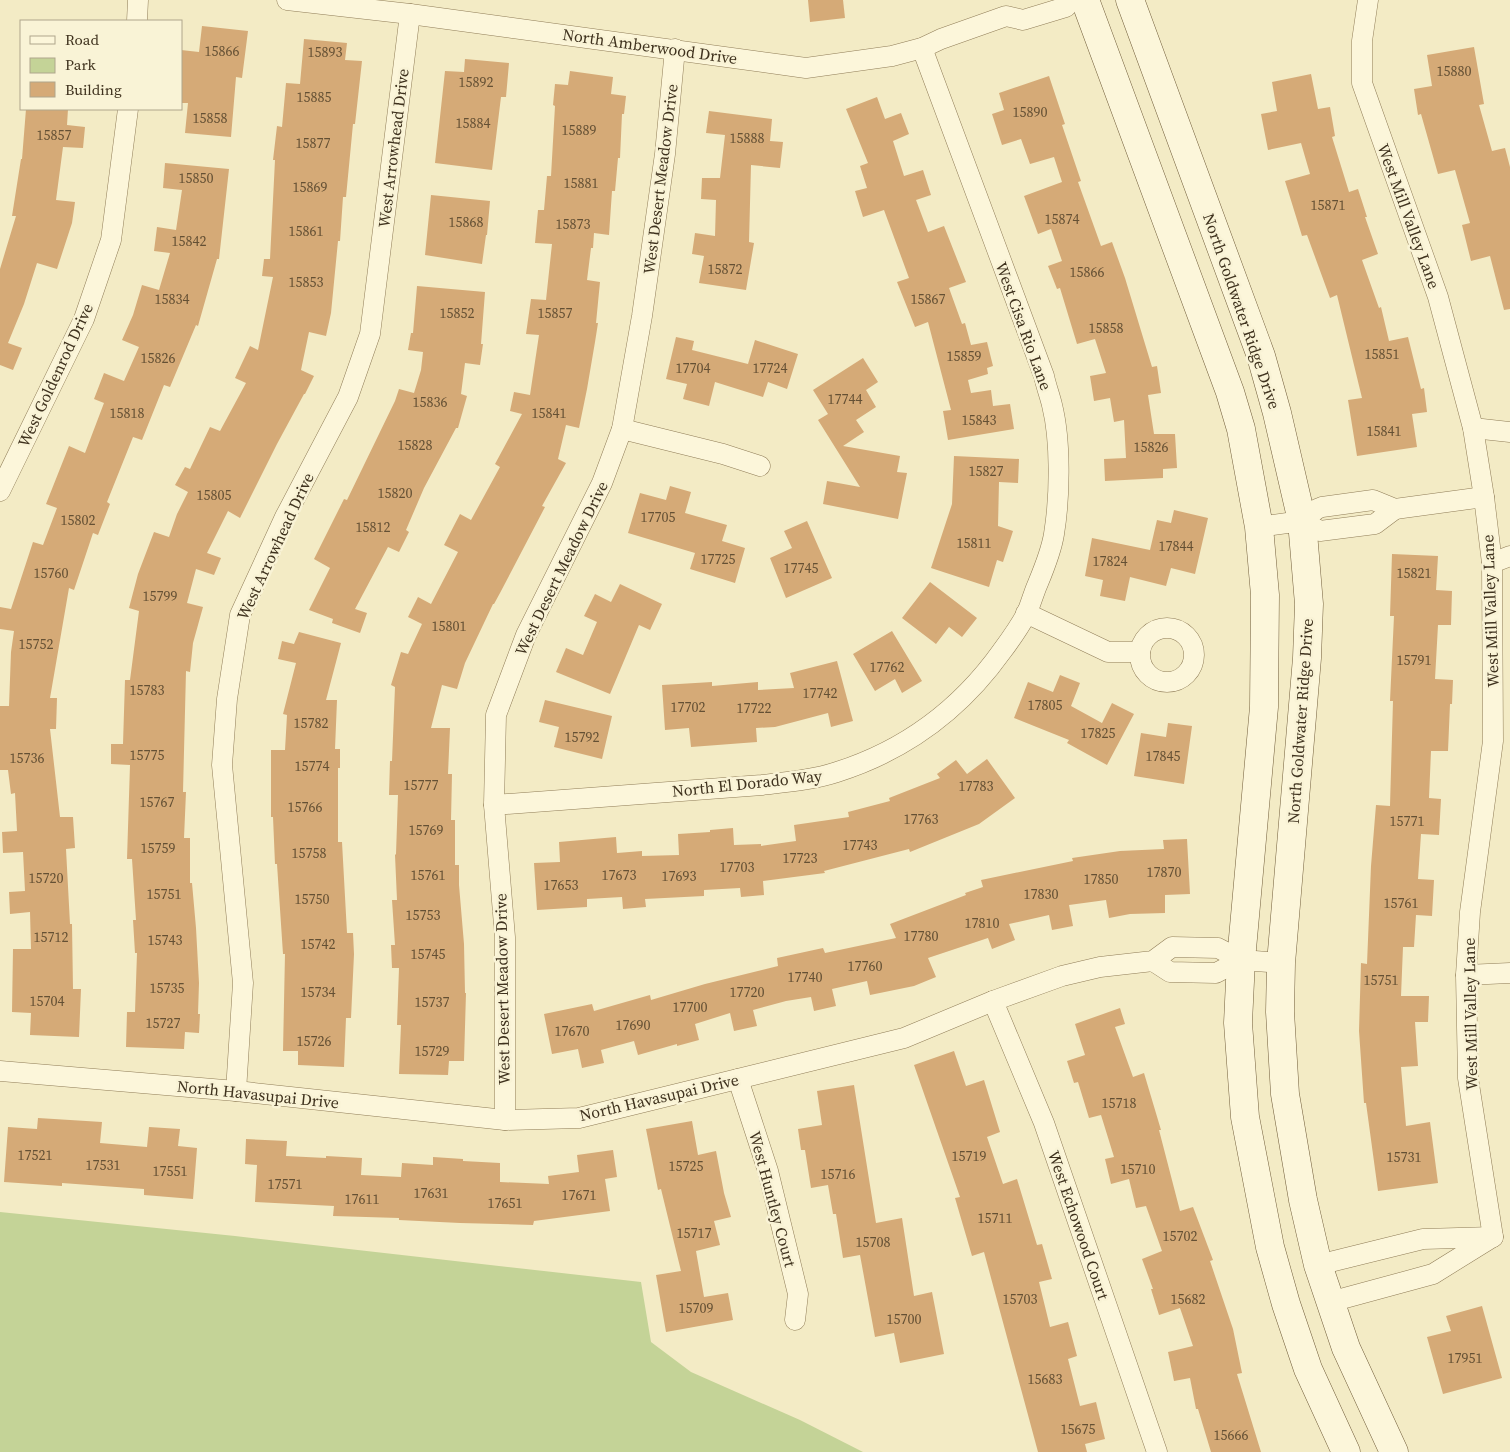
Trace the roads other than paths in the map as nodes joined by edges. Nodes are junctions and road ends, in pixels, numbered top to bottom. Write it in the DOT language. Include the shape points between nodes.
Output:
graph roads {
  1 [pos="138,0"];
  2 [pos="288,0"];
  3 [pos="1071,0"];
  4 [pos="1085,0"];
  5 [pos="1130,0"];
  6 [pos="1368,0"];
  7 [pos="1009,8"];
  8 [pos="410,14"];
  9 [pos="137,20"];
  10 [pos="922,48"];
  11 [pos="676,49"];
  12 [pos="128,110"];
  13 [pos="1472,428"];
  14 [pos="622,429"];
  15 [pos="1510,432"];
  16 [pos="760,466"];
  17 [pos="0,491"];
  18 [pos="1484,497"];
  19 [pos="1302,521"];
  20 [pos="1260,527"];
  21 [pos="1501,559"];
  22 [pos="1026,613"];
  23 [pos="1140,652"];
  24 [pos="494,805"];
  25 [pos="1241,960"];
  26 [pos="1281,963"];
  27 [pos="1510,972"];
  28 [pos="1466,975"];
  29 [pos="993,1001"];
  30 [pos="0,1071"];
  31 [pos="738,1078"];
  32 [pos="236,1091"];
  33 [pos="505,1120"];
  34 [pos="1493,1237"];
  35 [pos="1318,1265"];
  36 [pos="1330,1302"];
  37 [pos="795,1320"];
  38 [pos="1156,1452"];
  39 [pos="1346,1452"];
  40 [pos="1394,1452"];
  1 -- 9 [label="street"];
  2 -- 8 [label="street, North Amberwood Drive"];
  3 -- 7 [label="street, North Amberwood Drive" via="1066,7 1023,20"];
  4 -- 20 [label="street" via="1230,392"];
  5 -- 19 [label="street, North Goldwater Ridge Drive" via="1261,356 1278,413"];
  6 -- 13 [label="street, West Mill Valley Lane" via="1362,41 1362,83 1438,297"];
  7 -- 10 [label="street, North Amberwood Drive"];
  8 -- 11 [label="street, North Amberwood Drive"];
  8 -- 32 [label="street, West Arrowhead Drive" via="370,334 348,397 285,517 240,615 222,765 243,983"];
  10 -- 11 [label="street, North Amberwood Drive" via="892,56 806,68"];
  10 -- 22 [label="street, West Cisa Rio Lane" via="1053,407 1058,458 1054,535"];
  11 -- 14 [label="street, West Desert Meadow Drive" via="642,316"];
  12 -- 17 [label="street, West Goldenrod Drive" via="111,240 84,319"];
  13 -- 15 [label="street"];
  13 -- 18 [label="street, West Mill Valley Lane"];
  14 -- 16 [label="street"];
  14 -- 24 [label="street, West Desert Meadow Drive" via="602,483 526,635 496,715"];
  18 -- 19 [label="street" via="1395,509 1375,524 1366,526 1320,532"];
  18 -- 21 [label="street, West Mill Valley Lane"];
  19 -- 20 [label="street"];
  19 -- 26 [label="street, North Goldwater Ridge Drive" via="1309,604 1307,658"];
  20 -- 25 [label="street" via="1265,595 1264,707"];
  21 -- 28 [label="street, West Mill Valley Lane" via="1493,741 1470,912"];
  22 -- 23 [label="street" via="1108,652"];
  22 -- 24 [label="street, North El Dorado Way" via="988,672 960,702 897,747 835,773 762,785"];
  24 -- 33 [label="street, West Desert Meadow Drive" via="505,937"];
  25 -- 26 [label="street"];
  25 -- 29 [label="street, North Havasupai Drive" via="1216,973 1170,972 1153,961 1100,967 1062,976"];
  25 -- 39 [label="street" via="1238,1023 1245,1117 1270,1247 1308,1369"];
  26 -- 35 [label="street, North Goldwater Ridge Drive" via="1280,1012 1286,1102"];
  27 -- 28 [label="street"];
  28 -- 34 [label="street, West Mill Valley Lane" via="1468,1078"];
  29 -- 31 [label="street, North Havasupai Drive" via="904,1038"];
  29 -- 38 [label="street, West Echowood Court" via="1044,1123"];
  30 -- 32 [label="street, North Havasupai Drive"];
  31 -- 33 [label="street, North Havasupai Drive" via="579,1118"];
  31 -- 37 [label="street, West Huntley Court" via="768,1171 798,1294"];
  32 -- 33 [label="street, North Havasupai Drive"];
  34 -- 35 [label="street" via="1423,1239"];
  34 -- 36 [label="street" via="1433,1274"];
  35 -- 36 [label="street, North Goldwater Ridge Drive"];
  36 -- 40 [label="street, North Goldwater Ridge Drive" via="1346,1348"];
}
